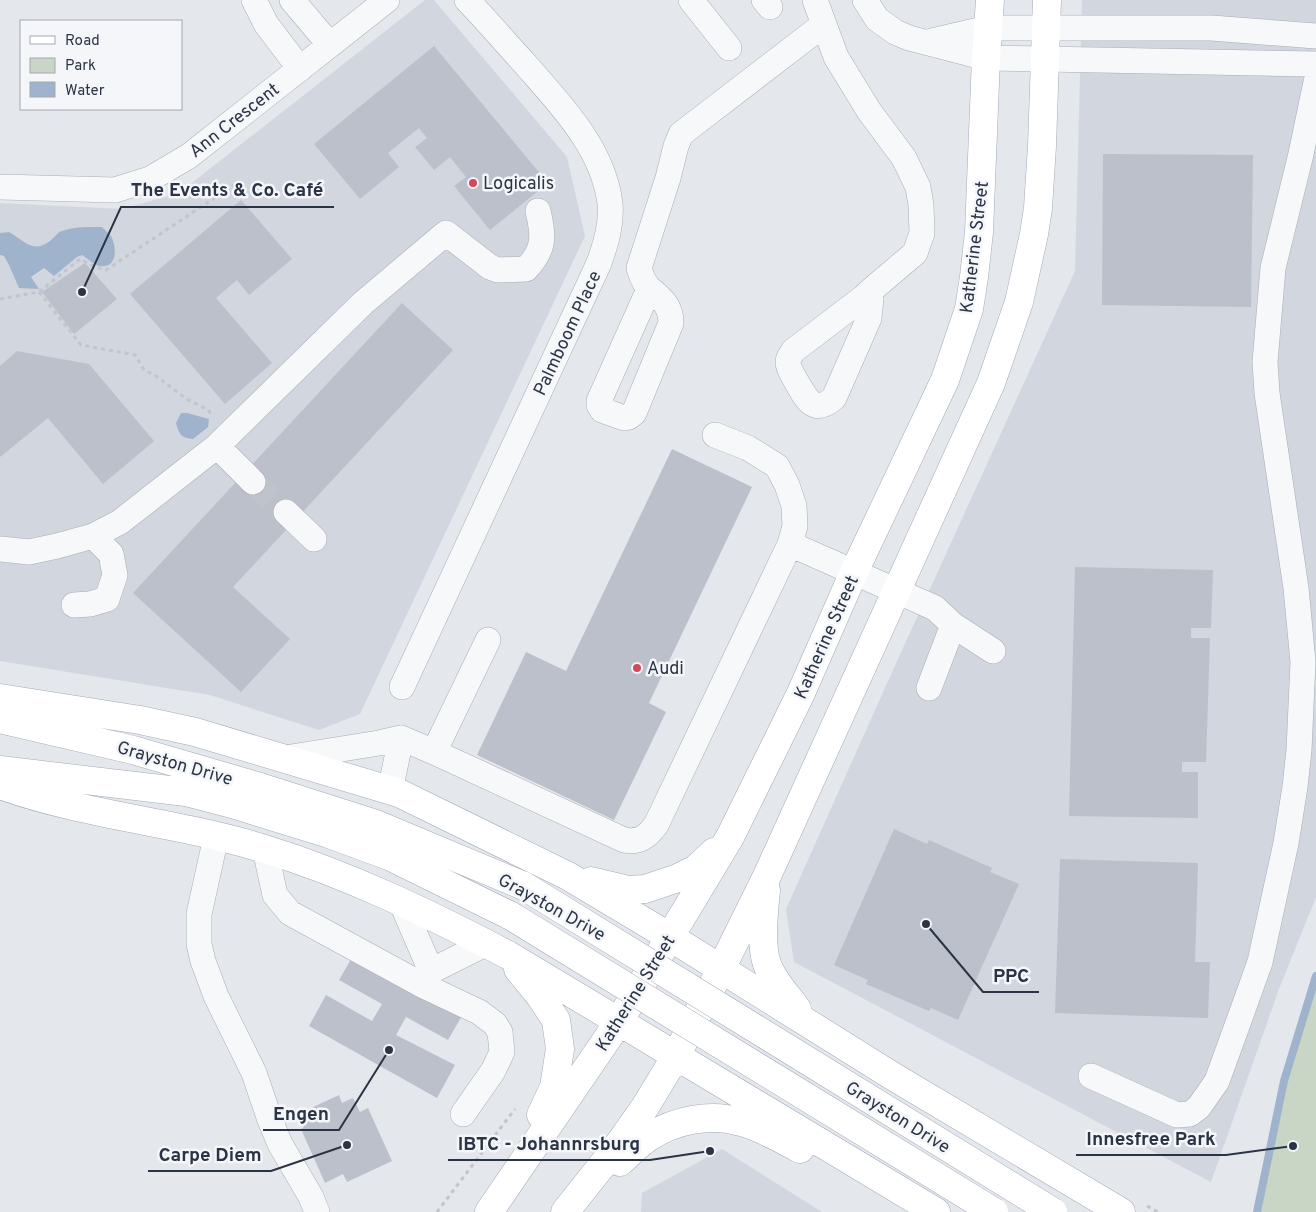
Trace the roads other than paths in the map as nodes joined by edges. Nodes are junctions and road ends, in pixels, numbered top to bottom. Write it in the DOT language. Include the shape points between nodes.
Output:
graph roads {
  1 [pos="254,0"];
  2 [pos="292,0"];
  3 [pos="387,0"];
  4 [pos="467,0"];
  5 [pos="690,0"];
  6 [pos="815,0"];
  7 [pos="865,0"];
  8 [pos="990,0"];
  9 [pos="1047,0"];
  10 [pos="823,24"];
  11 [pos="988,28"];
  12 [pos="1046,29"];
  13 [pos="1316,36"];
  14 [pos="930,42"];
  15 [pos="330,45"];
  16 [pos="729,48"];
  17 [pos="986,58"];
  18 [pos="1044,59"];
  19 [pos="1316,64"];
  20 [pos="300,69"];
  21 [pos="1316,82"];
  22 [pos="0,187"];
  23 [pos="538,211"];
  24 [pos="649,288"];
  25 [pos="869,292"];
  26 [pos="715,434"];
  27 [pos="218,435"];
  28 [pos="253,482"];
  29 [pos="286,512"];
  30 [pos="93,536"];
  31 [pos="314,540"];
  32 [pos="790,544"];
  33 [pos="0,549"];
  34 [pos="854,572"];
  35 [pos="896,591"];
  36 [pos="74,605"];
  37 [pos="953,625"];
  38 [pos="488,640"];
  39 [pos="993,651"];
  40 [pos="402,688"];
  41 [pos="928,688"];
  42 [pos="0,698"];
  43 [pos="0,719"];
  44 [pos="401,738"];
  45 [pos="434,752"];
  46 [pos="285,758"];
  47 [pos="0,770"];
  48 [pos="0,785"];
  49 [pos="390,790"];
  50 [pos="216,837"];
  51 [pos="730,837"];
  52 [pos="265,849"];
  53 [pos="568,876"];
  54 [pos="768,876"];
  55 [pos="402,904"];
  56 [pos="670,937"];
  57 [pos="497,949"];
  58 [pos="721,969"];
  59 [pos="428,978"];
  60 [pos="805,1021"];
  61 [pos="618,1023"];
  62 [pos="676,1056"];
  63 [pos="1091,1076"];
  64 [pos="463,1114"];
  65 [pos="515,1173"];
  66 [pos="318,1212"];
  67 [pos="489,1212"];
  68 [pos="566,1212"];
  69 [pos="924,1212"];
  70 [pos="936,1212"];
  71 [pos="994,1212"];
  72 [pos="1053,1212"];
  73 [pos="1120,1212"];
  1 -- 20 [label="street" via="266,24"];
  2 -- 15 [label="street"];
  3 -- 15 [label="street, Ann Crescent"];
  4 -- 40 [label="street, Palmboom Place" via="562,106 592,150 605,180 610,225 599,263"];
  5 -- 16 [label="street"];
  6 -- 10 [label="street"];
  7 -- 14 [label="street" via="877,19 895,32"];
  8 -- 11 [label="main road, Katherine Street"];
  9 -- 12 [label="main road"];
  10 -- 24 [label="street" via="682,134 639,268"];
  10 -- 25 [label="street" via="836,57 869,111 904,158 918,187 922,233 915,253"];
  11 -- 12 [label="street"];
  11 -- 14 [label="street"];
  11 -- 17 [label="main road, Katherine Street"];
  12 -- 13 [label="street" via="1211,28"];
  12 -- 18 [label="main road"];
  14 -- 17 [label="street"];
  15 -- 20 [label="street, Ann Crescent"];
  17 -- 18 [label="street"];
  17 -- 34 [label="main road, Katherine Street" via="980,232 969,309 946,380"];
  18 -- 19 [label="street"];
  18 -- 35 [label="main road" via="1038,208 1018,302 991,383"];
  20 -- 22 [label="street, Ann Crescent" via="189,156 150,179 114,190"];
  21 -- 63 [label="street" via="1273,268 1266,330 1267,394 1296,588 1303,671 1295,787 1260,962 1217,1081 1199,1107 1190,1114 1177,1115"];
  23 -- 27 [label="street" via="542,241 539,254 526,269 498,270 490,267 446,233 363,303 325,341"];
  26 -- 32 [label="street" via="748,448 777,466 794,506 795,526"];
  27 -- 28 [label="street"];
  27 -- 30 [label="street" via="120,522"];
  29 -- 31 [label="street"];
  30 -- 33 [label="street" via="29,552"];
  30 -- 36 [label="street" via="111,554 115,575 107,599"];
  32 -- 34 [label="street"];
  32 -- 45 [label="street" via="656,825 640,840 624,840"];
  34 -- 35 [label="street"];
  34 -- 51 [label="main road, Katherine Street" via="801,693"];
  35 -- 37 [label="street" via="935,608"];
  35 -- 54 [label="main road"];
  37 -- 39 [label="street"];
  37 -- 41 [label="street"];
  38 -- 45 [label="street"];
  42 -- 46 [label="main road" via="140,720"];
  43 -- 72 [label="main road, Grayston Drive, bridge" via="133,750 373,823 524,886"];
  44 -- 45 [label="street"];
  44 -- 46 [label="street"];
  44 -- 49 [label="street"];
  46 -- 49 [label="main road"];
  47 -- 71 [label="main road, Grayston Drive, bridge" via="186,792 329,834 389,856 520,921"];
  48 -- 50 [label="main road" via="86,810"];
  49 -- 53 [label="main road"];
  50 -- 52 [label="main road"];
  50 -- 66 [label="street" via="199,914 199,944 203,961 216,996 254,1073 280,1144"];
  51 -- 53 [label="main road" via="696,869 645,889 629,890"];
  51 -- 56 [label="main road, Katherine Street"];
  52 -- 55 [label="main road"];
  52 -- 59 [label="street" via="275,895 290,913"];
  53 -- 56 [label="main road"];
  54 -- 58 [label="main road"];
  54 -- 60 [label="main road" via="762,927 766,963"];
  55 -- 57 [label="main road"];
  55 -- 59 [label="street"];
  56 -- 58 [label="main road"];
  56 -- 61 [label="main road, Katherine Street"];
  57 -- 59 [label="street"];
  57 -- 61 [label="main road"];
  57 -- 65 [label="main road" via="540,996 556,1020 560,1049 554,1087"];
  58 -- 60 [label="main road"];
  58 -- 62 [label="main road"];
  59 -- 64 [label="street" via="488,1017 500,1032 502,1052 494,1071"];
  60 -- 73 [label="main road"];
  61 -- 62 [label="main road"];
  61 -- 65 [label="main road, Katherine Street"];
  62 -- 68 [label="main road" via="635,1122"];
  62 -- 70 [label="main road"];
  65 -- 67 [label="main road, Katherine Street"];
  68 -- 69 [label="main road" via="647,1138 678,1123 712,1118 740,1122 773,1135"];
}
